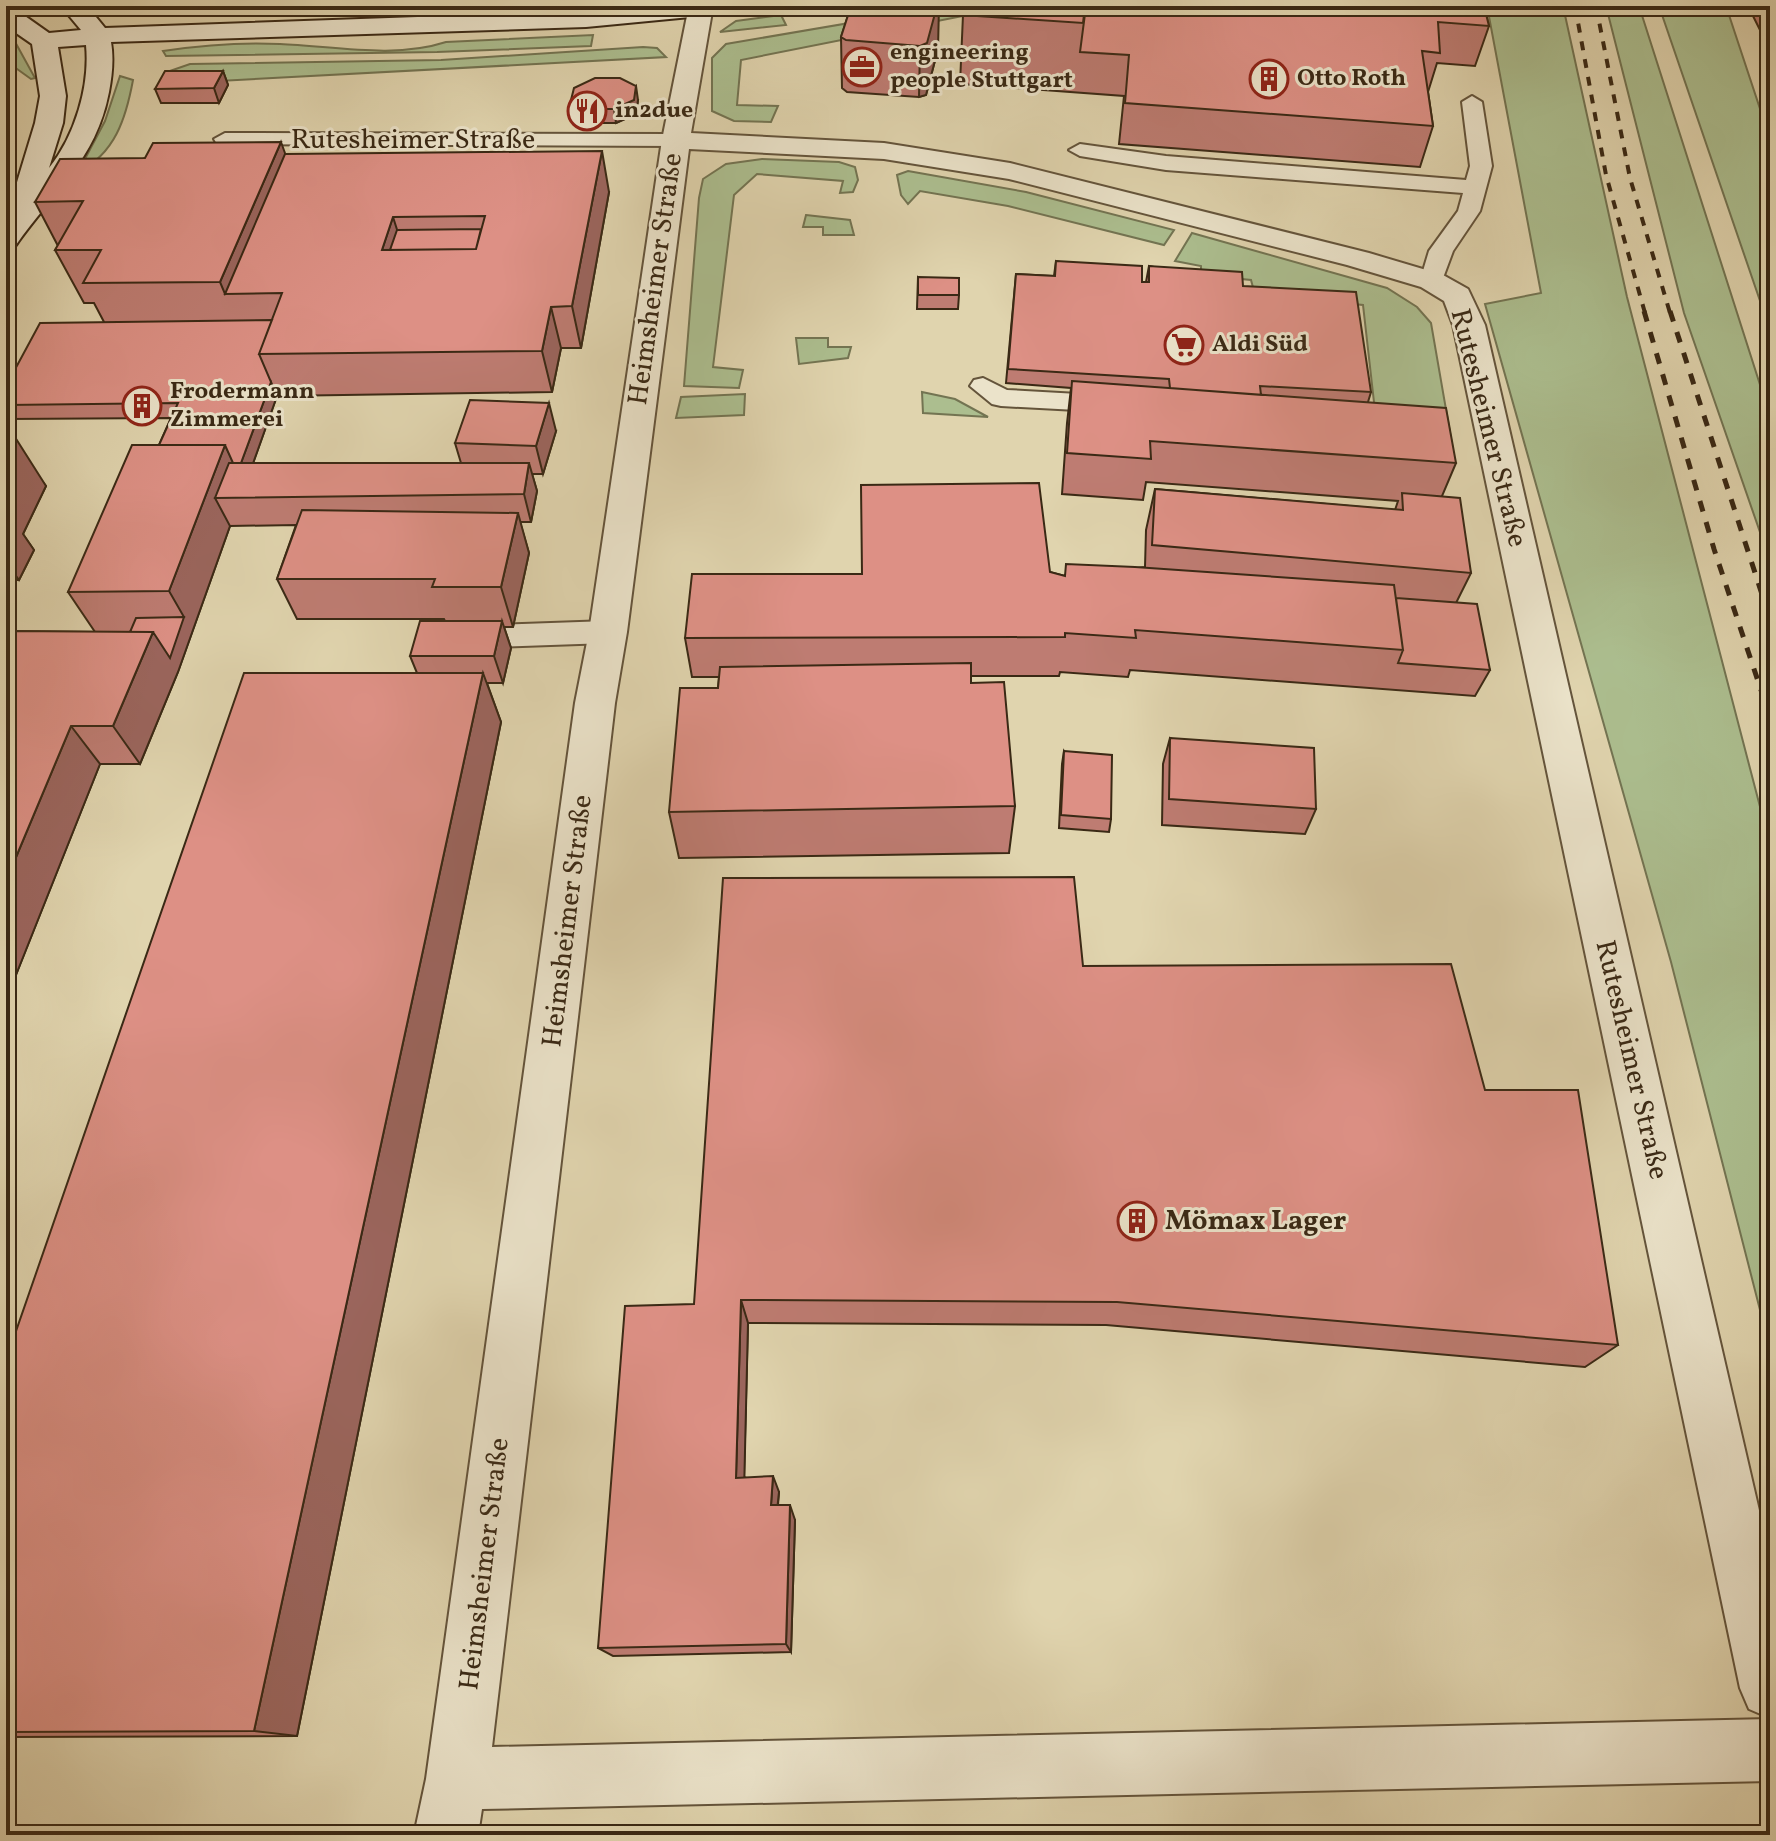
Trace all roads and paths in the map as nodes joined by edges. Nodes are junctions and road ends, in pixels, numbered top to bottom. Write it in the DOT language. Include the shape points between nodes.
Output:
graph roads {
  1 [pos="73,6"];
  2 [pos="732,6"];
  3 [pos="701,8"];
  4 [pos="6,14"];
  5 [pos="97,35"];
  6 [pos="44,41"];
  7 [pos="1472,102"];
  8 [pos="225,139"];
  9 [pos="676,140"];
  10 [pos="1080,150"];
  11 [pos="1475,187"];
  12 [pos="13,228"];
  13 [pos="1432,281"];
  14 [pos="983,386"];
  15 [pos="1137,406"];
  16 [pos="608,632"];
  17 [pos="436,638"];
  18 [pos="1770,1688"];
  19 [pos="1770,1750"];
  20 [pos="451,1807"];
  1 -- 5 [label="street"];
  2 -- 3 [label="street"];
  3 -- 5 [label="street" via="544,20"];
  3 -- 9 [label="street, Heimsheimer Straße"];
  4 -- 6 [label="street"];
  5 -- 6 [label="street"];
  5 -- 12 [label="street" via="100,73 88,120 71,158"];
  6 -- 12 [label="street" via="53,96 49,123"];
  7 -- 11 [label="lane" via="1481,166"];
  8 -- 9 [label="lane, Rutesheimer Straße"];
  9 -- 13 [label="street, Rutesheimer Straße" via="884,151 1010,171"];
  9 -- 16 [label="street, Heimsheimer Straße"];
  10 -- 11 [label="lane" via="1166,163"];
  11 -- 13 [label="lane" via="1469,211 1441,251"];
  13 -- 18 [label="street, Rutesheimer Straße" via="1457,296 1469,325"];
  14 -- 15 [label="lane" via="1001,398"];
  16 -- 17 [label="lane"];
  16 -- 20 [label="street, Heimsheimer Straße"];
  19 -- 20 [label="street"];
}
